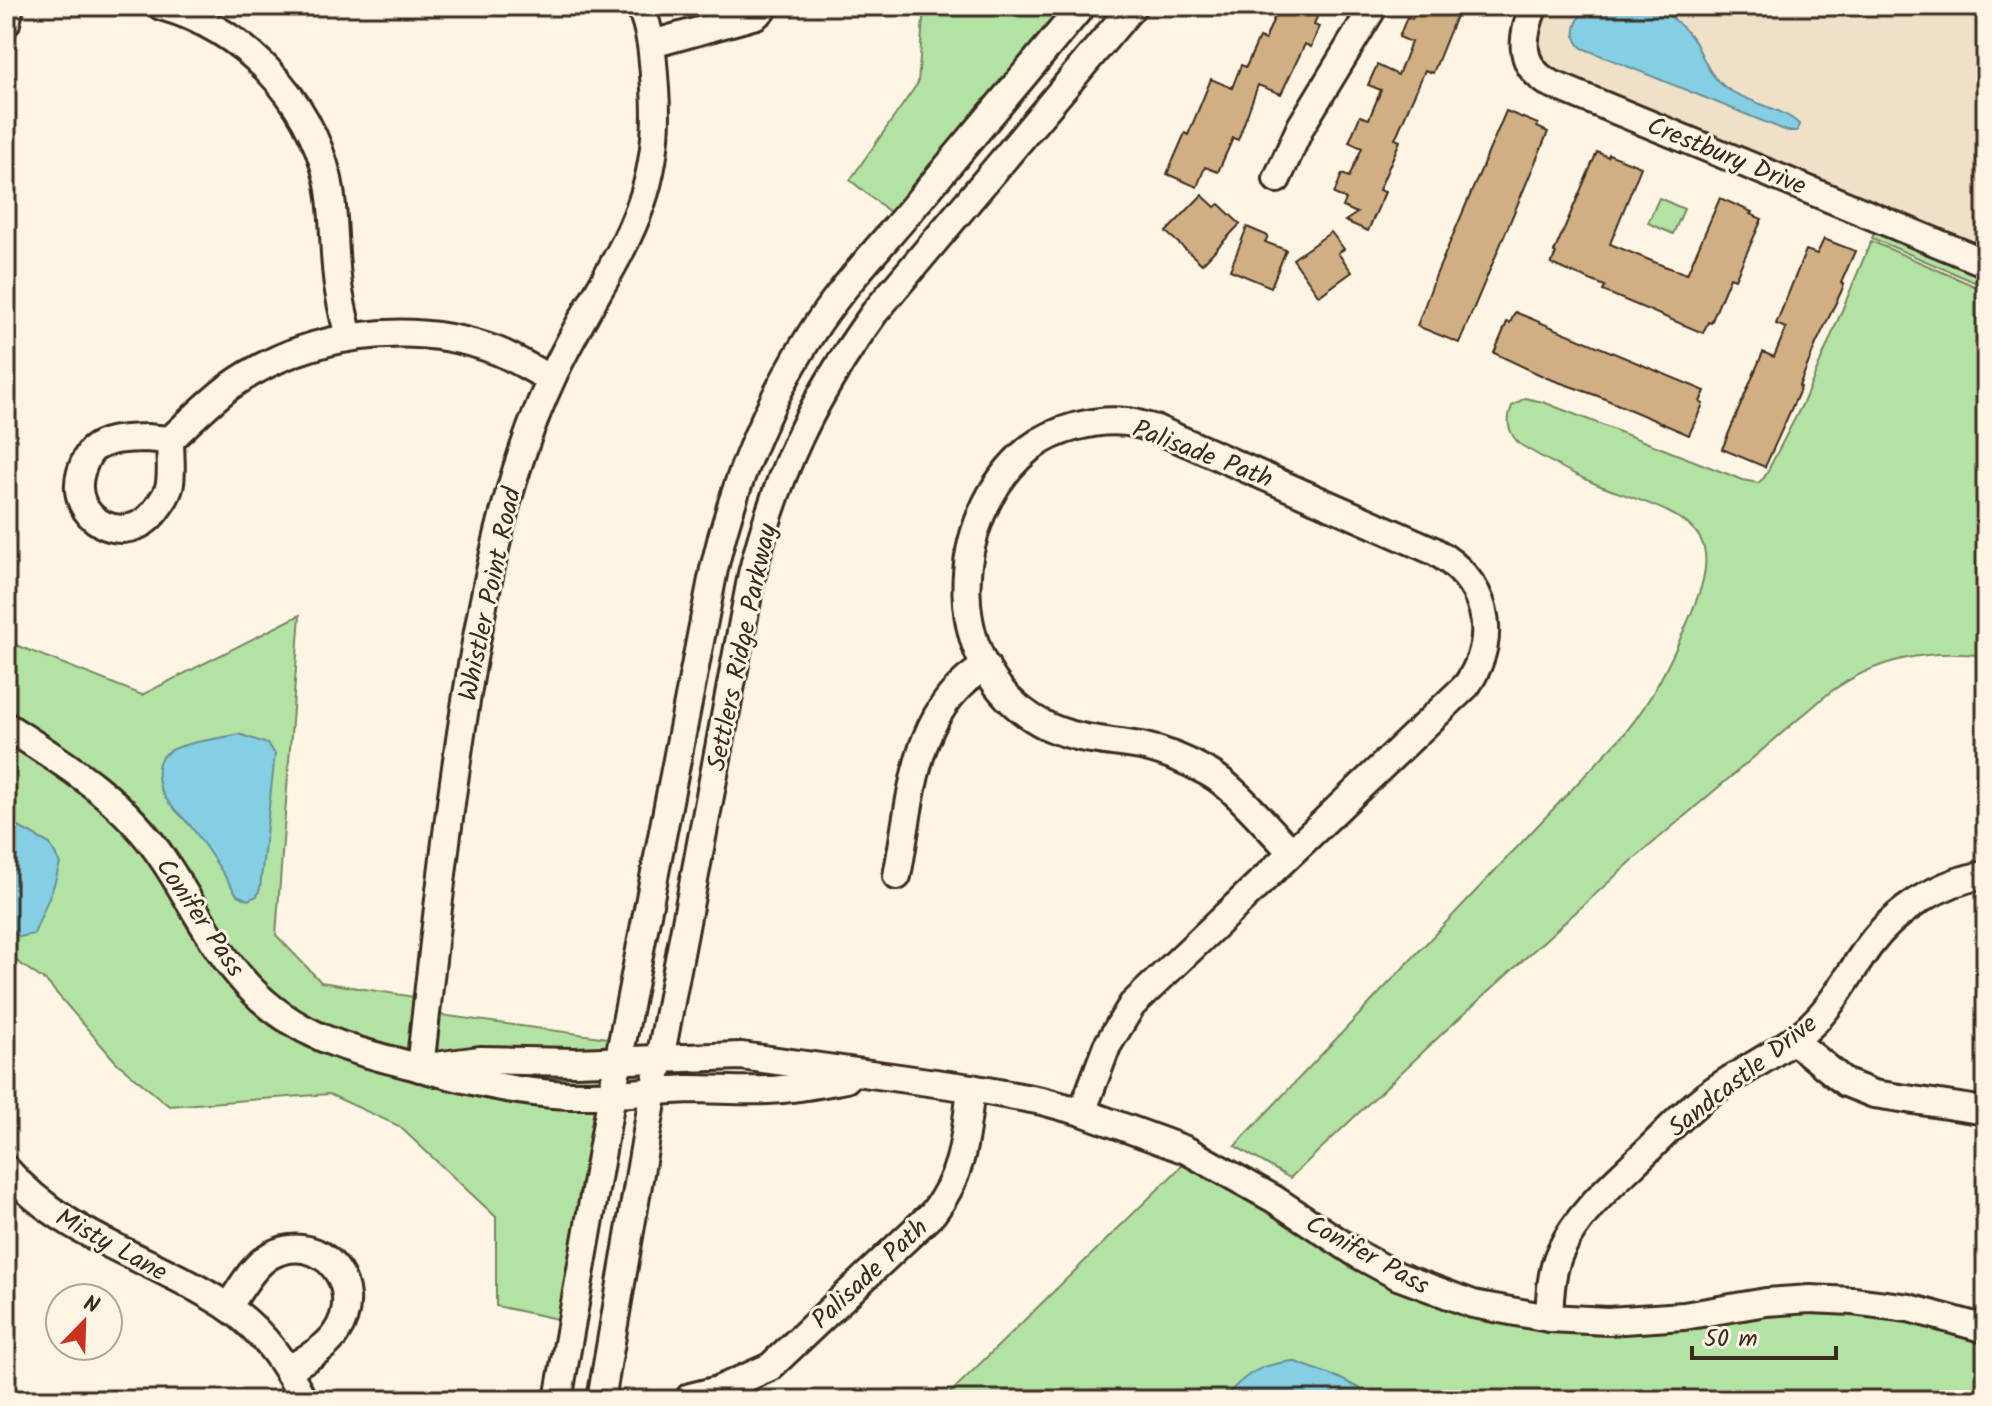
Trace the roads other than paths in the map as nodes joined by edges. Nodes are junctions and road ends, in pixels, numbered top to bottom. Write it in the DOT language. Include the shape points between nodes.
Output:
graph roads {
  1 [pos="10,6"];
  2 [pos="161,6"];
  3 [pos="640,6"];
  4 [pos="766,6"];
  5 [pos="1082,6"];
  6 [pos="1133,6"];
  7 [pos="1374,6"];
  8 [pos="1534,6"];
  9 [pos="6,23"];
  10 [pos="652,44"];
  11 [pos="1277,179"];
  12 [pos="1986,263"];
  13 [pos="349,337"];
  14 [pos="551,379"];
  15 [pos="170,440"];
  16 [pos="986,666"];
  17 [pos="6,726"];
  18 [pos="1292,852"];
  19 [pos="1986,875"];
  20 [pos="897,876"];
  21 [pos="1793,1040"];
  22 [pos="660,1059"];
  23 [pos="619,1060"];
  24 [pos="420,1068"];
  25 [pos="866,1075"];
  26 [pos="971,1088"];
  27 [pos="654,1091"];
  28 [pos="612,1094"];
  29 [pos="1986,1111"];
  30 [pos="1082,1112"];
  31 [pos="6,1169"];
  32 [pos="228,1307"];
  33 [pos="1549,1318"];
  34 [pos="1986,1329"];
  35 [pos="288,1370"];
  36 [pos="690,1397"];
  37 [pos="303,1400"];
  38 [pos="558,1400"];
  39 [pos="601,1400"];
  1 -- 9 [label="street"];
  2 -- 13 [label="street" via="236,41 286,90 305,119 328,181 337,282"];
  3 -- 10 [label="street, Whistler Point Road"];
  4 -- 10 [label="street" via="756,15"];
  5 -- 23 [label="street, Settlers Ridge Parkway" via="812,332 755,439 724,523"];
  6 -- 22 [label="street, Settlers Ridge Parkway" via="875,312 815,402 792,449 752,574"];
  7 -- 11 [label="street" via="1301,126"];
  8 -- 12 [label="street, Crestbury Drive" via="1524,50 1534,72 1547,82"];
  10 -- 14 [label="street, Whistler Point Road" via="658,118 649,182 629,239"];
  13 -- 14 [label="street" via="424,335 464,342 497,351"];
  13 -- 15 [label="street" via="309,346 230,386"];
  14 -- 24 [label="street, Whistler Point Road" via="504,506 482,610 459,738"];
  16 -- 18 [label="street, Palisade Path" via="1003,691 1045,725 1089,741 1162,751 1212,774"];
  16 -- 18 [label="street, Palisade Path" via="970,630 965,596 972,539 982,514 1012,463 1034,445 1094,422 1156,429 1454,562 1468,577 1483,610 1486,632 1478,669"];
  16 -- 20 [label="street" via="958,685 928,731"];
  17 -- 24 [label="street, Conifer Pass" via="85,778 123,811 165,861 234,971 278,1014 358,1053"];
  18 -- 30 [label="street, Palisade Path" via="1132,1005 1107,1046"];
  19 -- 21 [label="street, Sandcastle Drive" via="1924,898 1884,928 1834,999"];
  21 -- 29 [label="street" via="1846,1083 1874,1094"];
  21 -- 33 [label="street, Sandcastle Drive" via="1710,1093 1590,1206 1559,1254"];
  22 -- 23 [label="street, Conifer Pass"];
  22 -- 25 [label="street, Conifer Pass" via="741,1056"];
  22 -- 27 [label="street, Settlers Ridge Parkway"];
  23 -- 24 [label="street, Conifer Pass" via="480,1060"];
  23 -- 28 [label="street, Settlers Ridge Parkway"];
  24 -- 28 [label="street, Conifer Pass" via="518,1091"];
  25 -- 26 [label="street, Conifer Pass"];
  25 -- 27 [label="street, Conifer Pass" via="768,1090"];
  26 -- 30 [label="street, Conifer Pass"];
  26 -- 36 [label="street, Palisade Path" via="956,1178 933,1213 770,1367"];
  27 -- 28 [label="street, Conifer Pass"];
  27 -- 39 [label="street, Settlers Ridge Parkway"];
  28 -- 38 [label="street, Settlers Ridge Parkway"];
  30 -- 33 [label="street, Conifer Pass" via="1227,1171 1398,1276 1473,1304"];
  31 -- 32 [label="street, Misty Lane" via="35,1199 72,1225"];
  32 -- 35 [label="street, Misty Lane"];
  32 -- 35 [label="street" via="259,1265 284,1251 314,1252 340,1273 348,1306 336,1335"];
  33 -- 34 [label="street, Conifer Pass" via="1642,1320 1810,1299 1909,1308"];
  35 -- 37 [label="street, Misty Lane"];
}
